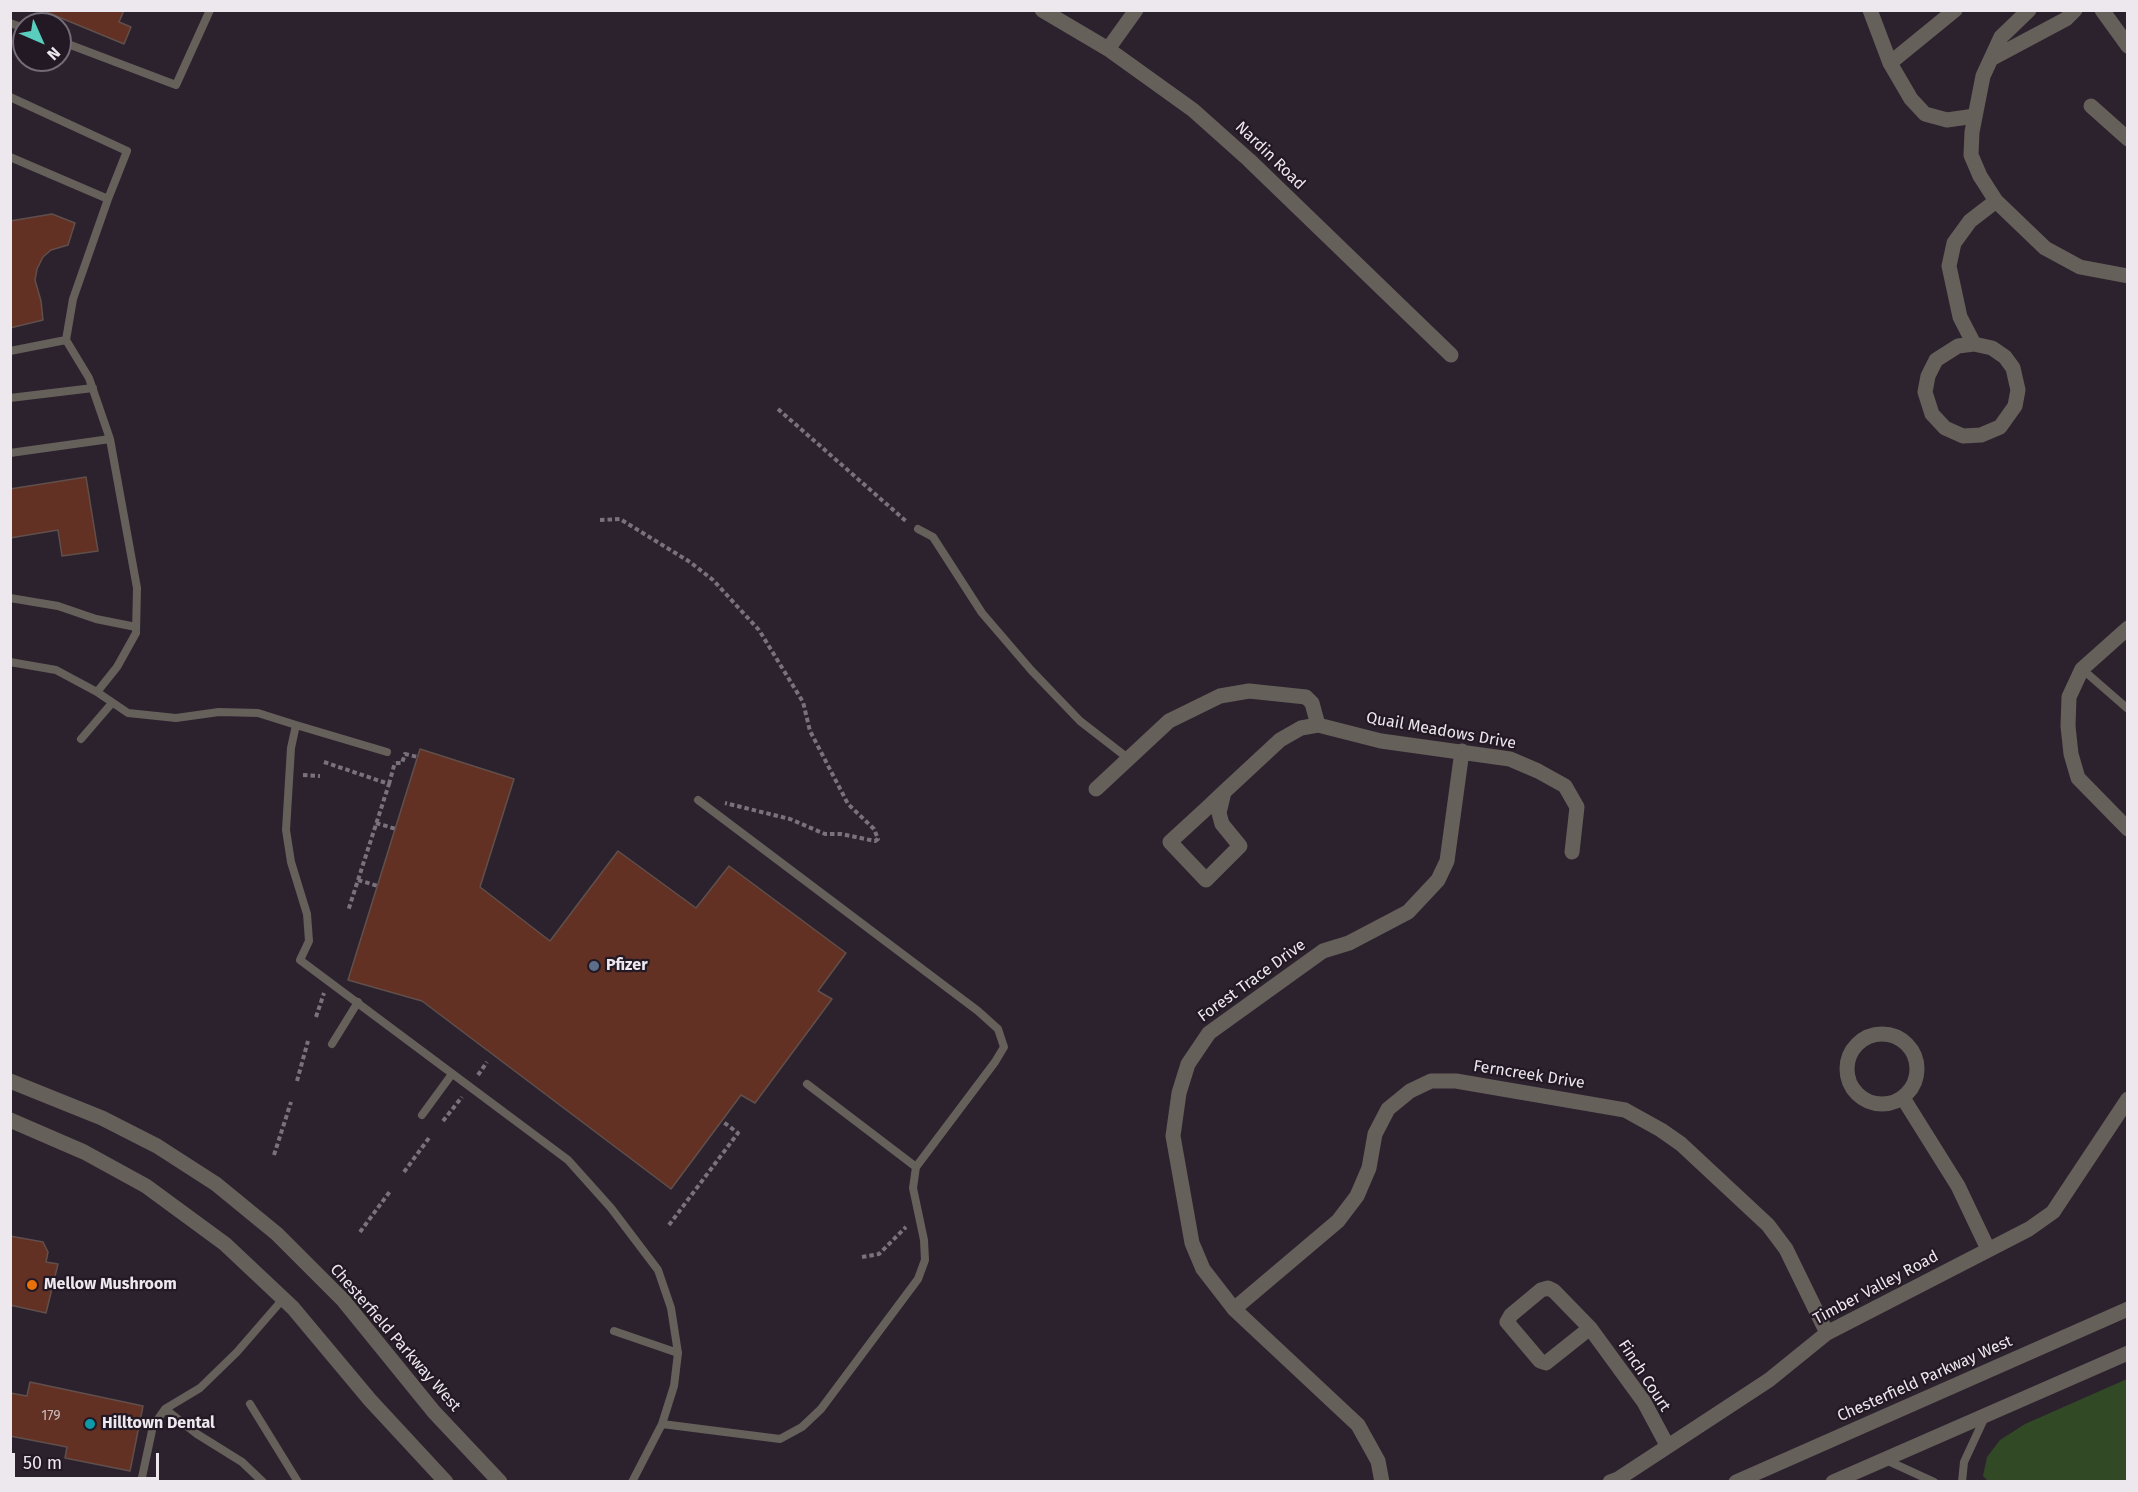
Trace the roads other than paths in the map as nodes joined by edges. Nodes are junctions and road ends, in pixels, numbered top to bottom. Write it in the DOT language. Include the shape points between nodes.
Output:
graph roads {
  1 [pos="210,10"];
  2 [pos="1042,10"];
  3 [pos="1136,10"];
  4 [pos="1870,10"];
  5 [pos="1955,10"];
  6 [pos="2029,10"];
  7 [pos="2075,10"];
  8 [pos="2102,10"];
  9 [pos="72,46"];
  10 [pos="2127,46"];
  11 [pos="1108,49"];
  12 [pos="1991,60"];
  13 [pos="1890,63"];
  14 [pos="10,97"];
  15 [pos="2091,106"];
  16 [pos="1975,116"];
  17 [pos="2127,139"];
  18 [pos="10,157"];
  19 [pos="108,199"];
  20 [pos="1996,201"];
  21 [pos="2127,276"];
  22 [pos="66,340"];
  23 [pos="1974,344"];
  24 [pos="10,351"];
  25 [pos="1451,355"];
  26 [pos="93,388"];
  27 [pos="10,398"];
  28 [pos="110,440"];
  29 [pos="10,453"];
  30 [pos="918,530"];
  31 [pos="10,598"];
  32 [pos="136,627"];
  33 [pos="2127,628"];
  34 [pos="10,662"];
  35 [pos="2082,669"];
  36 [pos="97,692"];
  37 [pos="112,703"];
  38 [pos="2127,709"];
  39 [pos="296,725"];
  40 [pos="1318,725"];
  41 [pos="81,740"];
  42 [pos="1461,751"];
  43 [pos="387,752"];
  44 [pos="1129,759"];
  45 [pos="1096,789"];
  46 [pos="1224,792"];
  47 [pos="698,800"];
  48 [pos="2127,829"];
  49 [pos="1572,852"];
  50 [pos="358,1002"];
  51 [pos="332,1044"];
  52 [pos="452,1074"];
  53 [pos="10,1081"];
  54 [pos="807,1084"];
  55 [pos="1902,1098"];
  56 [pos="2127,1099"];
  57 [pos="422,1115"];
  58 [pos="10,1120"];
  59 [pos="916,1167"];
  60 [pos="1988,1249"];
  61 [pos="283,1299"];
  62 [pos="2127,1309"];
  63 [pos="1234,1310"];
  64 [pos="1590,1328"];
  65 [pos="614,1331"];
  66 [pos="1827,1333"];
  67 [pos="678,1353"];
  68 [pos="2127,1353"];
  69 [pos="250,1404"];
  70 [pos="165,1409"];
  71 [pos="1987,1415"];
  72 [pos="662,1424"];
  73 [pos="1667,1445"];
  74 [pos="1884,1459"];
  75 [pos="141,1482"];
  76 [pos="263,1482"];
  77 [pos="298,1482"];
  78 [pos="446,1482"];
  79 [pos="500,1482"];
  80 [pos="632,1482"];
  81 [pos="1382,1482"];
  82 [pos="1610,1482"];
  83 [pos="1736,1482"];
  84 [pos="1833,1482"];
  85 [pos="1934,1482"];
  86 [pos="1962,1482"];
  1 -- 9 [label="lane" via="176,85"];
  2 -- 11 [label="street, Nardin Road"];
  3 -- 11 [label="street"];
  4 -- 13 [label="street"];
  5 -- 13 [label="street"];
  6 -- 12 [label="street" via="2001,37"];
  7 -- 12 [label="street" via="2066,19"];
  8 -- 10 [label="street"];
  11 -- 25 [label="street, Nardin Road" via="1219,133"];
  12 -- 16 [label="street" via="1983,76"];
  13 -- 16 [label="street" via="1911,99 1925,114 1947,120"];
  14 -- 19 [label="lane" via="127,151"];
  15 -- 17 [label="street"];
  16 -- 20 [label="street" via="1971,155"];
  18 -- 19 [label="lane"];
  19 -- 22 [label="lane" via="73,299"];
  20 -- 21 [label="street" via="2055,254 2080,267"];
  20 -- 23 [label="street" via="1970,221 1954,243 1949,266 1960,317"];
  22 -- 24 [label="lane"];
  22 -- 26 [label="lane"];
  23 -- 23 [label="street" via="1992,348 2005,357 2013,368 2018,390 2015,406 2000,427 1981,435 1963,436 1945,428 1932,414 1926,392 1936,360 1958,346"];
  26 -- 27 [label="lane"];
  26 -- 28 [label="lane"];
  28 -- 29 [label="lane"];
  28 -- 32 [label="lane" via="137,588"];
  30 -- 44 [label="lane" via="933,537 982,613 1031,670 1080,721"];
  31 -- 32 [label="lane"];
  32 -- 36 [label="lane" via="117,667"];
  33 -- 35 [label="street"];
  34 -- 36 [label="lane" via="57,670"];
  35 -- 38 [label="lane"];
  35 -- 48 [label="street" via="2070,697 2071,754 2078,778"];
  36 -- 37 [label="lane"];
  37 -- 39 [label="lane" via="128,713 176,718 219,712 258,713"];
  37 -- 41 [label="lane"];
  39 -- 43 [label="lane"];
  39 -- 50 [label="lane" via="286,830 307,914 309,941 300,960"];
  40 -- 42 [label="street, Quail Meadows Drive" via="1381,741"];
  40 -- 44 [label="street" via="1312,703 1306,697 1249,691 1220,696 1169,721"];
  40 -- 46 [label="street" via="1301,728 1280,740"];
  42 -- 49 [label="street, Quail Meadows Drive" via="1510,759 1564,786 1577,807"];
  42 -- 63 [label="street, Forest Trace Drive" via="1448,861 1424,897 1408,912 1350,944 1323,951 1233,1014 1209,1033 1188,1064 1173,1136 1183,1201 1192,1243 1203,1269"];
  44 -- 45 [label="street"];
  46 -- 46 [label="street" via="1170,842 1206,880 1240,846 1222,824 1219,813"];
  47 -- 59 [label="lane" via="998,1029 1004,1047"];
  50 -- 51 [label="lane"];
  50 -- 52 [label="lane"];
  52 -- 57 [label="lane"];
  52 -- 67 [label="lane" via="568,1160 611,1208 658,1270 671,1308"];
  53 -- 79 [label="street, Chesterfield Parkway West" via="102,1118 157,1146 216,1184 277,1234 343,1300 434,1412"];
  54 -- 59 [label="lane"];
  55 -- 55 [label="street" via="1884,1104 1856,1092 1848,1066 1851,1055 1863,1041 1884,1034 1896,1037 1912,1050 1916,1078"];
  55 -- 60 [label="street" via="1958,1185"];
  56 -- 60 [label="street, Timber Valley Road" via="2053,1212"];
  58 -- 61 [label="street" via="84,1152 146,1186 225,1244"];
  59 -- 72 [label="lane" via="913,1188 925,1260 918,1279 821,1409 802,1427 780,1439"];
  60 -- 66 [label="street, Timber Valley Road"];
  61 -- 70 [label="lane" via="200,1388"];
  61 -- 78 [label="street"];
  62 -- 83 [label="street, Chesterfield Parkway West"];
  63 -- 66 [label="street, Ferncreek Drive" via="1338,1221 1357,1196 1369,1168 1375,1134 1388,1109 1410,1090 1431,1081 1456,1081 1625,1110 1661,1130 1768,1225 1786,1249"];
  63 -- 81 [label="street, Forest Trace Drive" via="1358,1425 1378,1461"];
  64 -- 64 [label="street, Finch Court" via="1548,1288 1507,1322 1546,1363"];
  64 -- 73 [label="street, Finch Court" via="1644,1402"];
  65 -- 67 [label="lane"];
  66 -- 73 [label="street, Timber Valley Road" via="1770,1380"];
  67 -- 72 [label="lane" via="674,1386"];
  68 -- 71 [label="street"];
  69 -- 77 [label="lane"];
  70 -- 75 [label="lane" via="153,1426"];
  70 -- 76 [label="lane" via="196,1434 242,1462"];
  71 -- 74 [label="street"];
  71 -- 86 [label="lane" via="1964,1462"];
  72 -- 80 [label="lane"];
  73 -- 82 [label="street, Timber Valley Road"];
  74 -- 84 [label="street"];
  74 -- 85 [label="lane"];
}
